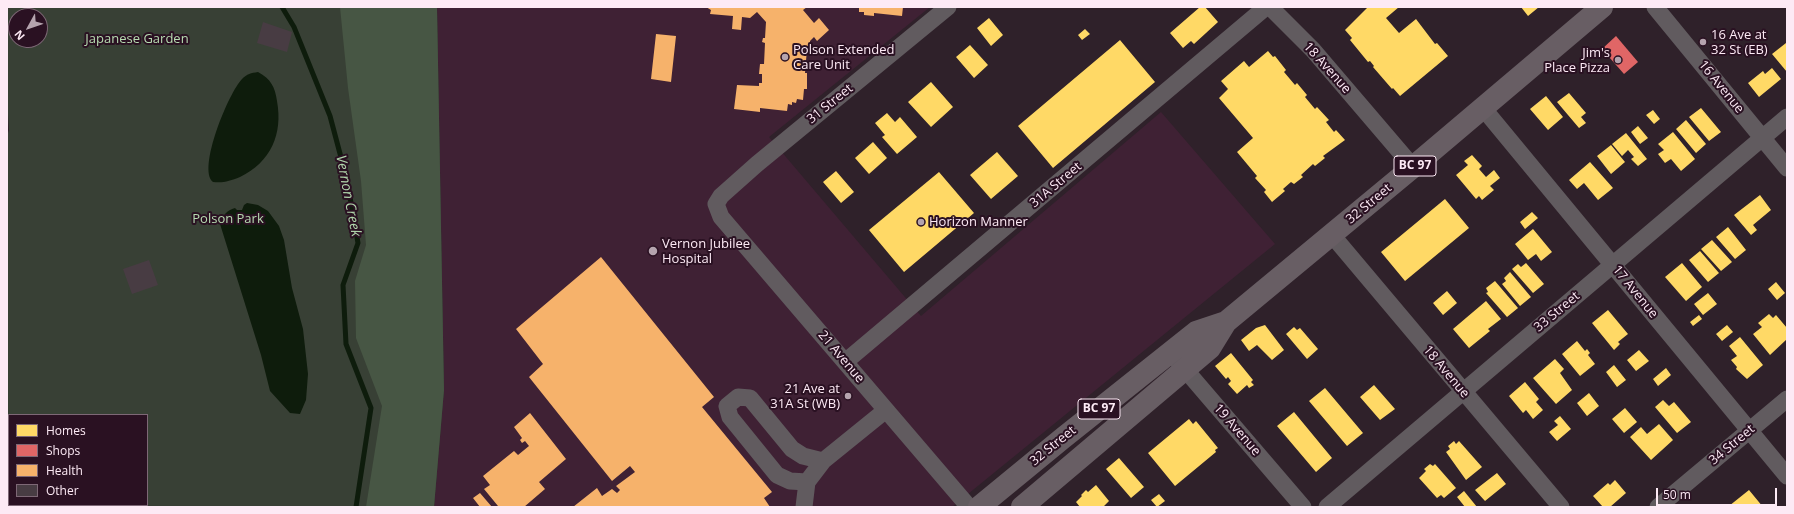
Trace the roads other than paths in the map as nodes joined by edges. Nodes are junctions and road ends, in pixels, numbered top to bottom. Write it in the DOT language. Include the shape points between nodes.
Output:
graph roads {
  1 [pos="948,7"];
  2 [pos="1266,7"];
  3 [pos="1270,7"];
  4 [pos="1602,7"];
  5 [pos="1655,7"];
  6 [pos="1483,108"];
  7 [pos="1787,117"];
  8 [pos="1762,138"];
  9 [pos="1413,167"];
  10 [pos="1787,168"];
  11 [pos="716,204"];
  12 [pos="1332,235"];
  13 [pos="1612,265"];
  14 [pos="1226,322"];
  15 [pos="1171,352"];
  16 [pos="845,362"];
  17 [pos="1185,369"];
  18 [pos="1463,392"];
  19 [pos="1787,399"];
  20 [pos="886,410"];
  21 [pos="1749,430"];
  22 [pos="823,461"];
  23 [pos="1787,476"];
  24 [pos="807,482"];
  25 [pos="804,507"];
  26 [pos="968,507"];
  27 [pos="979,507"];
  28 [pos="1022,507"];
  29 [pos="1303,507"];
  30 [pos="1327,507"];
  31 [pos="1561,507"];
  32 [pos="1658,507"];
  1 -- 11 [label="street, 31 Street" via="757,164"];
  2 -- 16 [label="street, 31A Street"];
  3 -- 9 [label="street, 18 Avenue" via="1313,50"];
  4 -- 6 [label="highway, 32 Street / BC 97"];
  5 -- 8 [label="street, 16 Avenue"];
  6 -- 9 [label="highway, 32 Street / BC 97"];
  6 -- 13 [label="street, 17 Avenue"];
  7 -- 8 [label="street, 33 Street"];
  8 -- 10 [label="street, 16 Avenue"];
  8 -- 13 [label="street, 33 Street"];
  9 -- 12 [label="highway, 32 Street / BC 97"];
  11 -- 16 [label="street, 21 Avenue" via="721,217"];
  12 -- 14 [label="highway, 32 Street / BC 97"];
  12 -- 18 [label="street, 18 Avenue"];
  13 -- 18 [label="street, 33 Street"];
  13 -- 21 [label="street, 17 Avenue"];
  14 -- 15 [label="highway, 32 Street / BC 97" via="1196,332"];
  14 -- 17 [label="highway, 32 Street / BC 97" via="1210,348"];
  15 -- 17 [label="street, 19 Avenue"];
  15 -- 27 [label="highway, 32 Street / BC 97"];
  16 -- 20 [label="street, 21 Avenue"];
  17 -- 28 [label="highway, 32 Street / BC 97"];
  17 -- 29 [label="street, 19 Avenue"];
  18 -- 30 [label="street, 33 Street"];
  18 -- 31 [label="street, 18 Avenue"];
  19 -- 21 [label="street, 34 Street"];
  20 -- 22 [label="street"];
  20 -- 26 [label="street, 21 Avenue"];
  21 -- 23 [label="street, 17 Avenue"];
  21 -- 32 [label="street, 34 Street"];
  22 -- 24 [label="street"];
  22 -- 24 [label="street" via="803,456 792,449 750,398 738,397 728,406 730,417 777,475 790,481"];
  24 -- 25 [label="street"];
}
